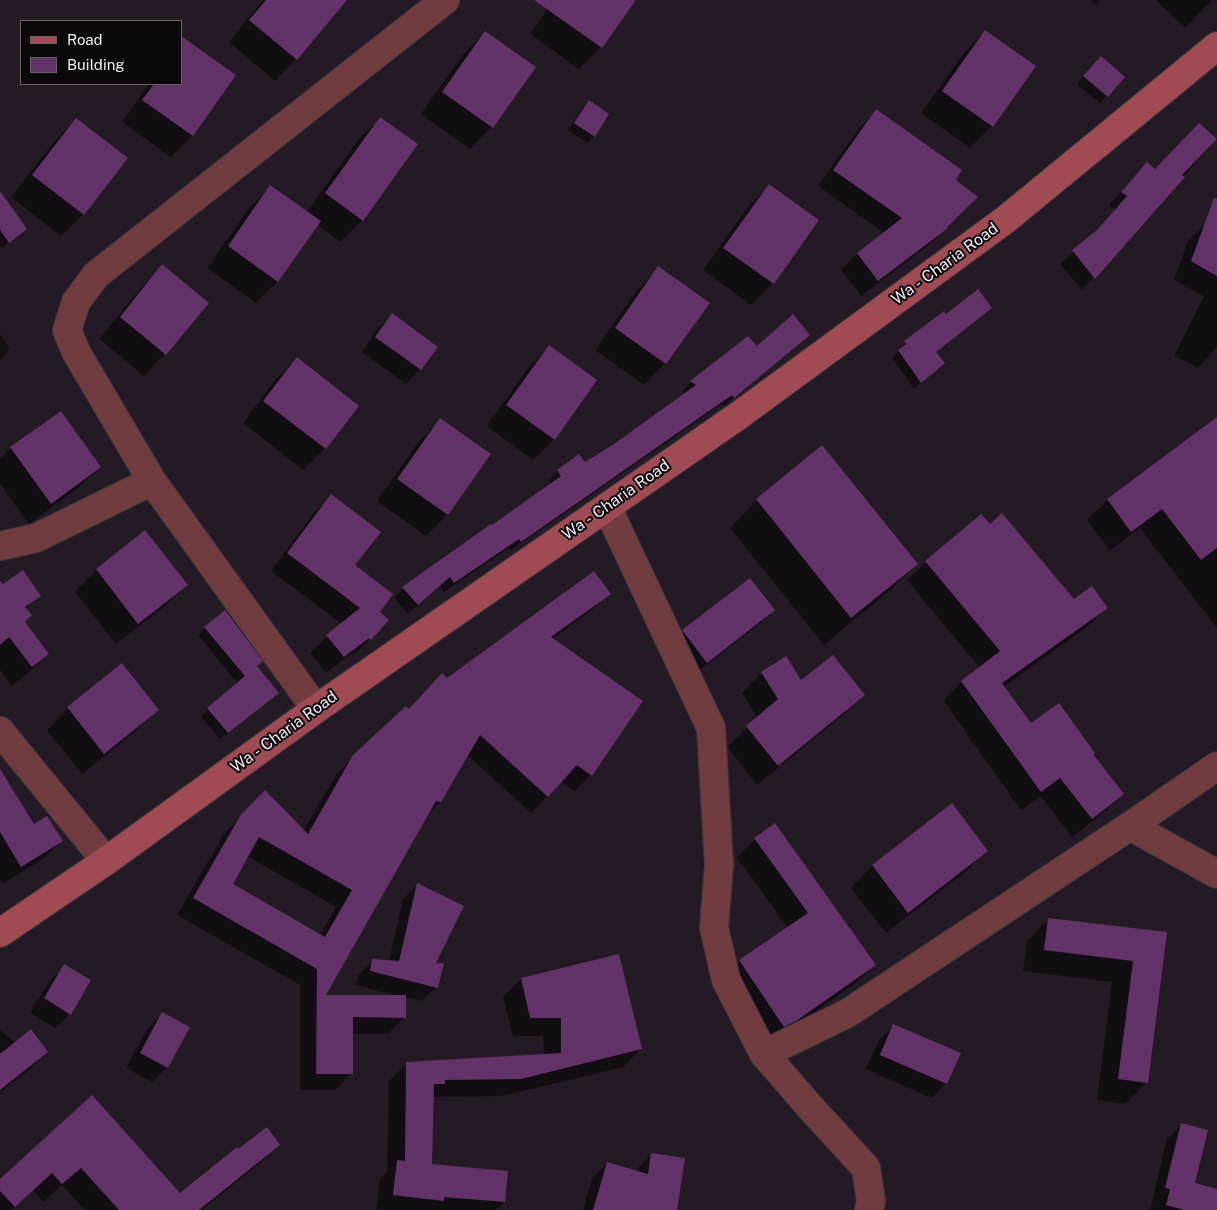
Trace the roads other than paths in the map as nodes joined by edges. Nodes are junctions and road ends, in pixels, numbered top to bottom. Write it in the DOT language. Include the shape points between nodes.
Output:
graph roads {
  1 [pos="445,0"];
  2 [pos="1217,46"];
  3 [pos="152,480"];
  4 [pos="607,507"];
  5 [pos="0,546"];
  6 [pos="316,709"];
  7 [pos="0,731"];
  8 [pos="1217,766"];
  9 [pos="1130,826"];
  10 [pos="106,861"];
  11 [pos="1217,874"];
  12 [pos="0,934"];
  13 [pos="764,1054"];
  14 [pos="869,1210"];
  1 -- 3 [label="street" via="96,275 76,302 67,330 70,338"];
  2 -- 4 [label="street, Wa - Charia Road" via="1005,220 738,416"];
  3 -- 5 [label="street" via="36,538"];
  3 -- 6 [label="street"];
  4 -- 6 [label="street, Wa - Charia Road"];
  4 -- 13 [label="street" via="711,728 719,864 714,928 726,980"];
  6 -- 10 [label="street, Wa - Charia Road"];
  7 -- 10 [label="street"];
  8 -- 9 [label="street"];
  9 -- 11 [label="street"];
  9 -- 13 [label="street" via="848,1013"];
  10 -- 12 [label="street, Wa - Charia Road"];
  13 -- 14 [label="street" via="866,1168 871,1201"];
}
